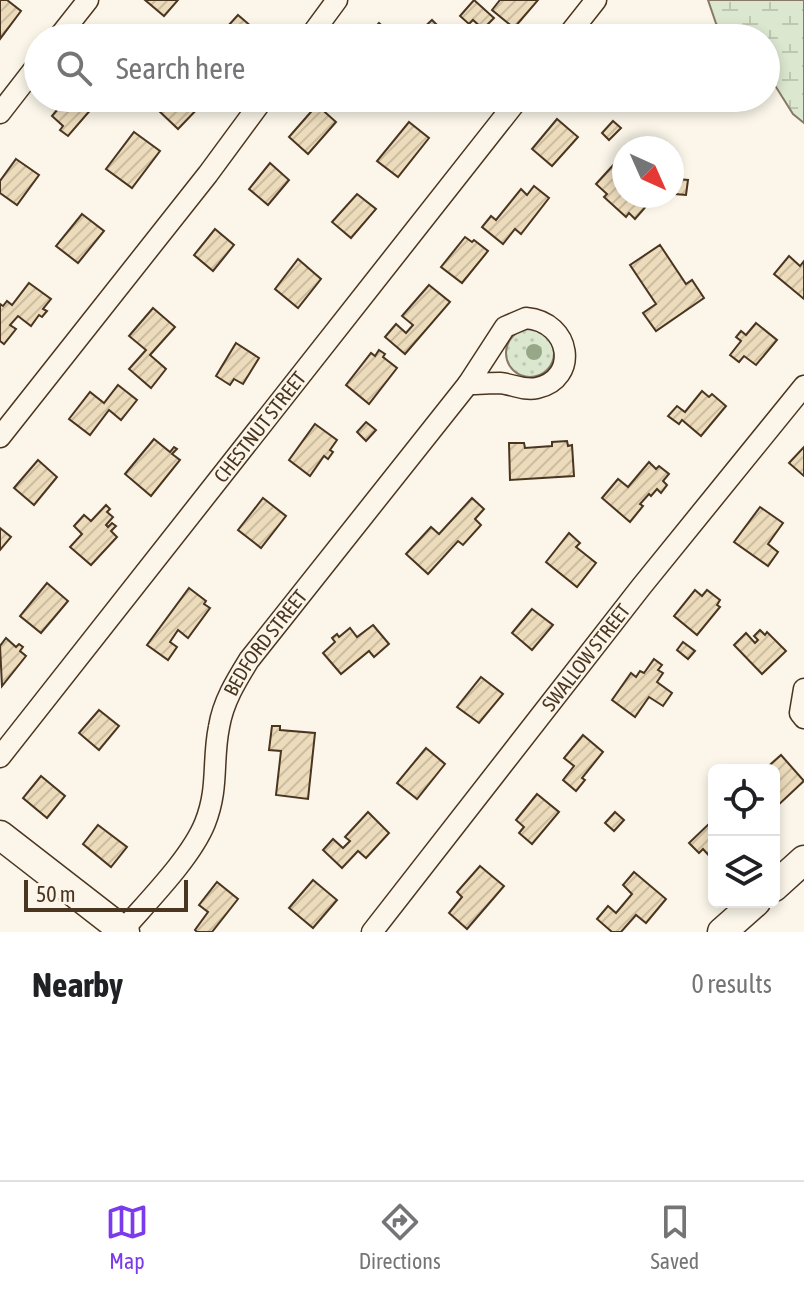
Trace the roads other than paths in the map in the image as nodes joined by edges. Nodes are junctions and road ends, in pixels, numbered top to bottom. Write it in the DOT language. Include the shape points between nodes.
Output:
graph roads {
  1 [pos="88,0"];
  2 [pos="337,0"];
  3 [pos="596,0"];
  4 [pos="69,24"];
  5 [pos="319,24"];
  6 [pos="577,24"];
  7 [pos="24,82"];
  8 [pos="254,112"];
  9 [pos="508,112"];
  10 [pos="0,113"];
  11 [pos="468,384"];
  12 [pos="804,386"];
  13 [pos="0,437"];
  14 [pos="804,689"];
  15 [pos="804,718"];
  16 [pos="0,757"];
  17 [pos="0,835"];
  18 [pos="804,860"];
  19 [pos="780,882"];
  20 [pos="749,908"];
  21 [pos="124,931"];
  22 [pos="372,932"];
  23 [pos="722,932"];
  1 -- 4 [label="street"];
  2 -- 5 [label="street"];
  3 -- 6 [label="street"];
  7 -- 10 [label="street"];
  8 -- 13 [label="street"];
  9 -- 16 [label="street, CHESTNUT STREET"];
  11 -- 11 [label="street, BEDFORD STREET" via="525,389 548,384 563,365 563,342 557,331 538,319 515,321 498,336"];
  11 -- 21 [label="street, BEDFORD STREET" via="249,660 223,709 216,782 204,826"];
  12 -- 22 [label="street, SWALLOW STREET"];
  14 -- 15 [label="street"];
  17 -- 21 [label="main road"];
  18 -- 19 [label="main road"];
  20 -- 23 [label="main road"];
}
